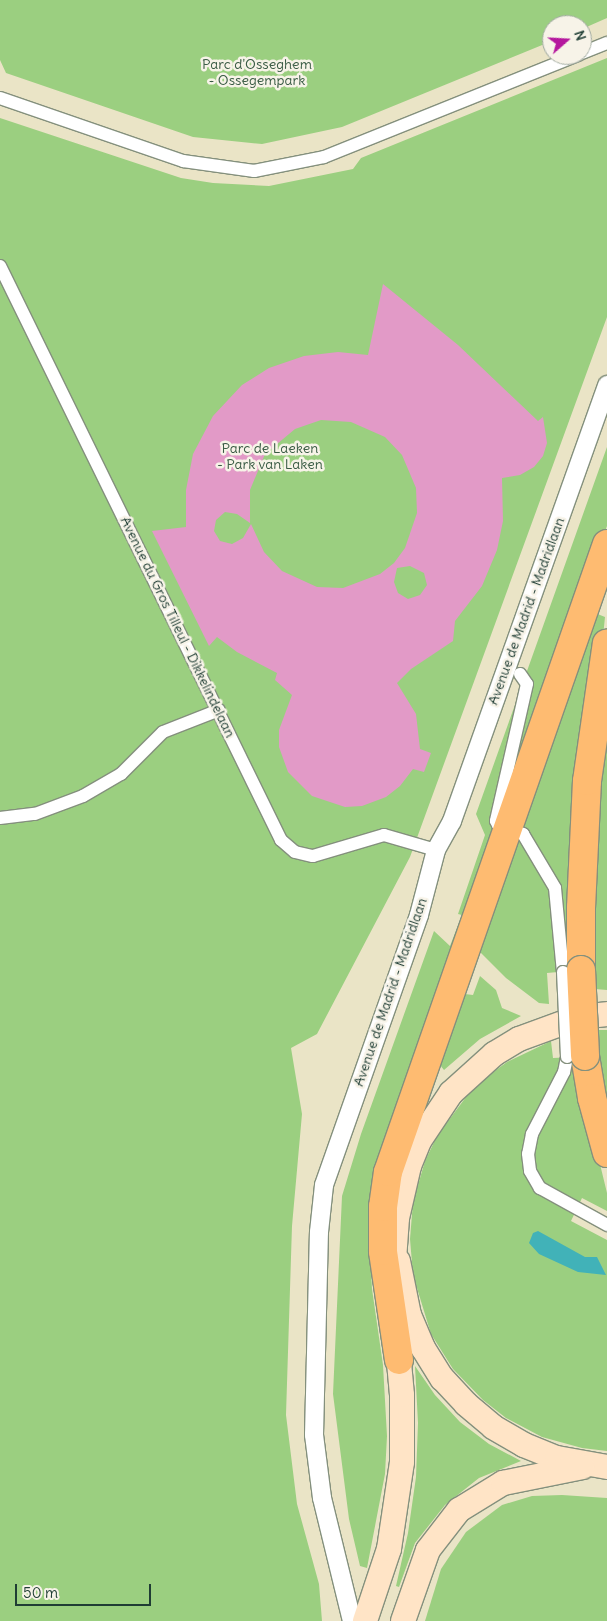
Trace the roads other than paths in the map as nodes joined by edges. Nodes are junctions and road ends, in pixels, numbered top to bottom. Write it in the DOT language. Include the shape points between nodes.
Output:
graph roads {
  1 [pos="607,43"];
  2 [pos="592,49"];
  3 [pos="553,65"];
  4 [pos="0,98"];
  5 [pos="0,266"];
  6 [pos="607,385"];
  7 [pos="607,544"];
  8 [pos="607,643"];
  9 [pos="520,674"];
  10 [pos="219,710"];
  11 [pos="0,818"];
  12 [pos="508,828"];
  13 [pos="436,850"];
  14 [pos="572,971"];
  15 [pos="607,1014"];
  16 [pos="576,1057"];
  17 [pos="429,1061"];
  18 [pos="419,1141"];
  19 [pos="607,1153"];
  20 [pos="607,1225"];
  21 [pos="396,1245"];
  22 [pos="399,1360"];
  23 [pos="600,1466"];
  24 [pos="352,1621"];
  25 [pos="365,1621"];
  26 [pos="403,1621"];
  1 -- 2 [label="street"];
  3 -- 4 [label="street" via="324,157 254,171 183,161"];
  5 -- 10 [label="street, Avenue du Gros Tilleul - Dikkelindelaan"];
  6 -- 13 [label="street, Avenue de Madrid - Madridlaan" via="452,821"];
  7 -- 12 [label="highway"];
  8 -- 14 [label="highway" via="587,781 581,908"];
  9 -- 12 [label="street" via="527,684 496,820 498,825"];
  10 -- 11 [label="street" via="163,732 121,774 83,796 35,814"];
  10 -- 13 [label="street, Avenue du Gros Tilleul - Dikkelindelaan" via="277,832 295,852 323,856 384,835"];
  12 -- 14 [label="street" via="523,834 555,888"];
  12 -- 17 [label="highway"];
  13 -- 24 [label="street, Avenue de Madrid - Madridlaan" via="423,903 333,1153 322,1198 314,1435 330,1535"];
  14 -- 16 [label="highway, bridge"];
  15 -- 18 [label="main road" via="545,1027 494,1054 450,1093"];
  16 -- 19 [label="highway" via="592,1098"];
  16 -- 20 [label="street" via="564,1072 532,1134 529,1164 540,1188"];
  17 -- 18 [label="highway" via="419,1110"];
  17 -- 22 [label="highway" via="404,1124 385,1190 383,1251"];
  18 -- 21 [label="main road" via="402,1192"];
  21 -- 22 [label="main road" via="394,1292"];
  21 -- 23 [label="main road" via="409,1315 423,1348 454,1391 493,1427 524,1445 557,1458"];
  22 -- 25 [label="main road" via="403,1429 398,1496 389,1549"];
  23 -- 26 [label="main road" via="520,1478 486,1490 459,1510 428,1550"];
}
